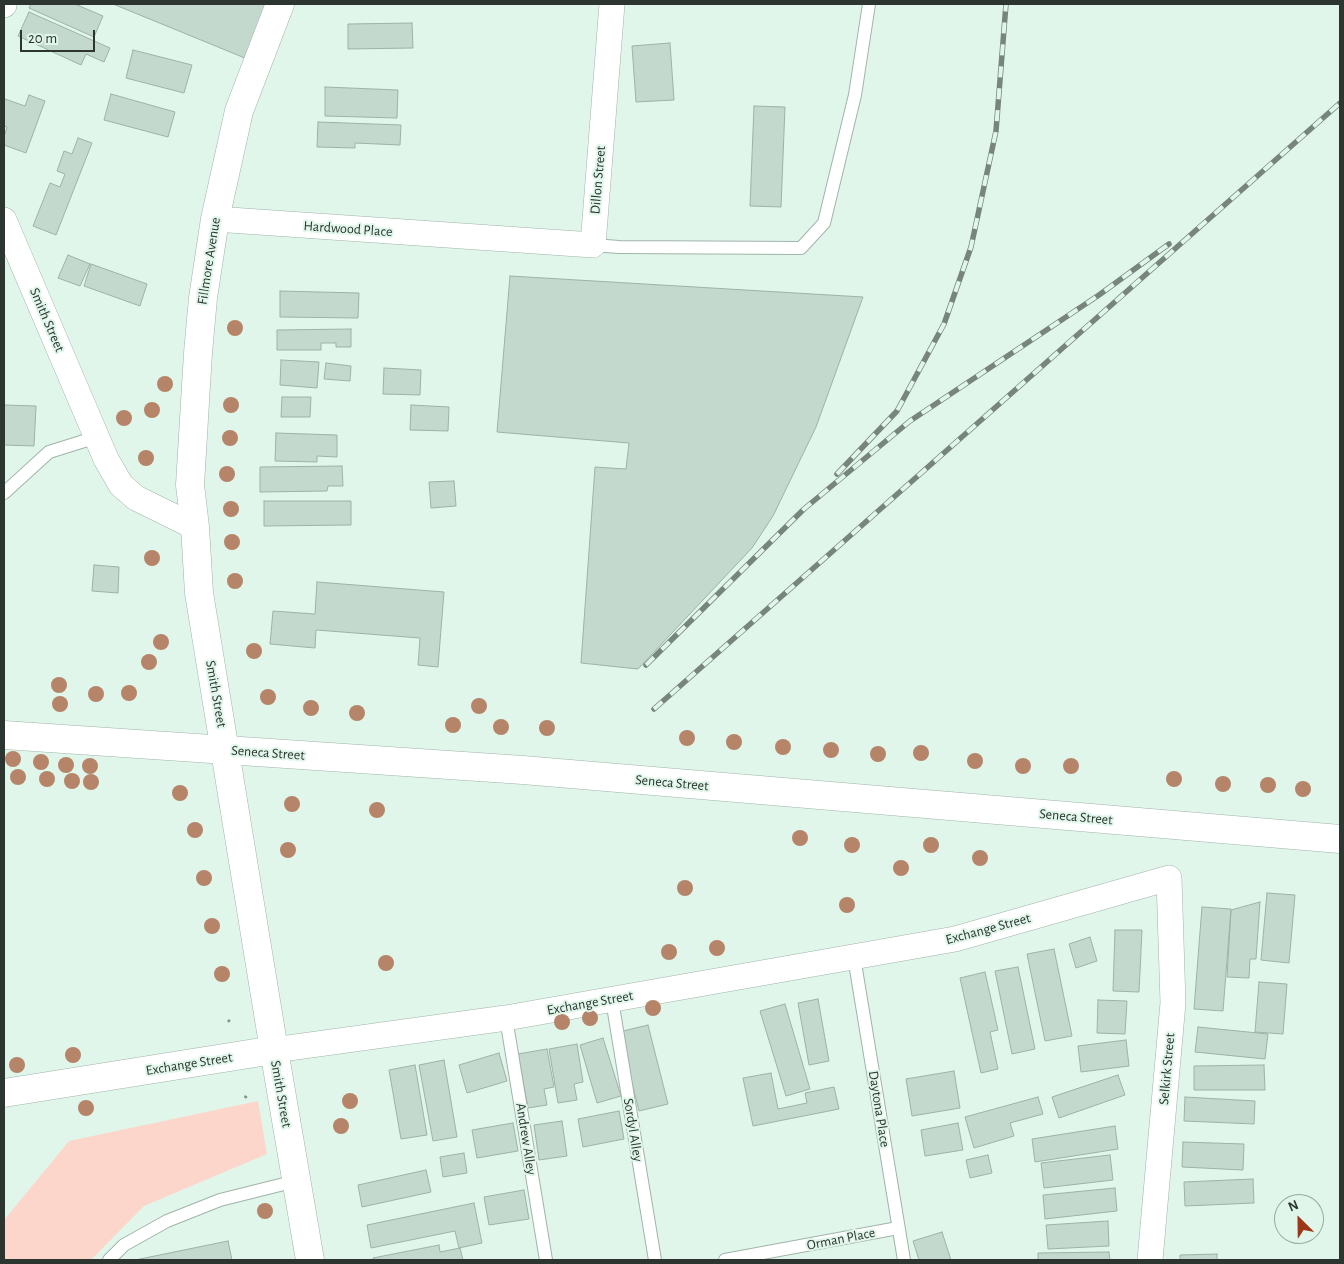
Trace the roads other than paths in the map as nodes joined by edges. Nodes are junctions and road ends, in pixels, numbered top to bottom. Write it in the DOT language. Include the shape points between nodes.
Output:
graph roads {
  1 [pos="280,4"];
  2 [pos="612,4"];
  3 [pos="868,4"];
  4 [pos="215,219"];
  5 [pos="4,220"];
  6 [pos="593,245"];
  7 [pos="97,437"];
  8 [pos="4,493"];
  9 [pos="195,527"];
  10 [pos="4,735"];
  11 [pos="225,750"];
  12 [pos="1340,839"];
  13 [pos="1169,878"];
  14 [pos="854,957"];
  15 [pos="612,1000"];
  16 [pos="506,1018"];
  17 [pos="274,1050"];
  18 [pos="4,1093"];
  19 [pos="296,1181"];
  20 [pos="898,1228"];
  21 [pos="109,1260"];
  22 [pos="310,1260"];
  23 [pos="546,1260"];
  24 [pos="655,1260"];
  25 [pos="725,1260"];
  26 [pos="904,1260"];
  27 [pos="1150,1260"];
  1 -- 4 [label="street, Fillmore Avenue" via="239,111"];
  2 -- 6 [label="street, Dillon Street"];
  3 -- 6 [label="lane" via="855,95 824,223 801,248"];
  4 -- 6 [label="street, Hardwood Place"];
  4 -- 9 [label="street, Fillmore Avenue" via="197,362 190,485"];
  5 -- 7 [label="street, Smith Street"];
  7 -- 8 [label="lane" via="49,452"];
  7 -- 9 [label="street, Smith Street" via="121,485 136,498"];
  9 -- 11 [label="street, Smith Street" via="199,593"];
  10 -- 11 [label="street, Seneca Street"];
  11 -- 12 [label="street, Seneca Street" via="523,770"];
  11 -- 17 [label="street, Smith Street"];
  13 -- 14 [label="street, Exchange Street" via="955,939"];
  13 -- 27 [label="street, Selkirk Street" via="1173,1003"];
  14 -- 15 [label="street, Exchange Street"];
  14 -- 20 [label="lane, Daytona Place"];
  15 -- 16 [label="street, Exchange Street"];
  15 -- 24 [label="lane, Sordyl Alley"];
  16 -- 17 [label="street, Exchange Street"];
  16 -- 23 [label="lane, Andrew Alley"];
  17 -- 18 [label="street, Exchange Street"];
  17 -- 19 [label="street, Smith Street"];
  19 -- 21 [label="lane" via="220,1200 167,1221 124,1245"];
  19 -- 22 [label="street, Smith Street"];
  20 -- 25 [label="lane, Orman Place"];
  20 -- 26 [label="lane, Daytona Place"];
}
